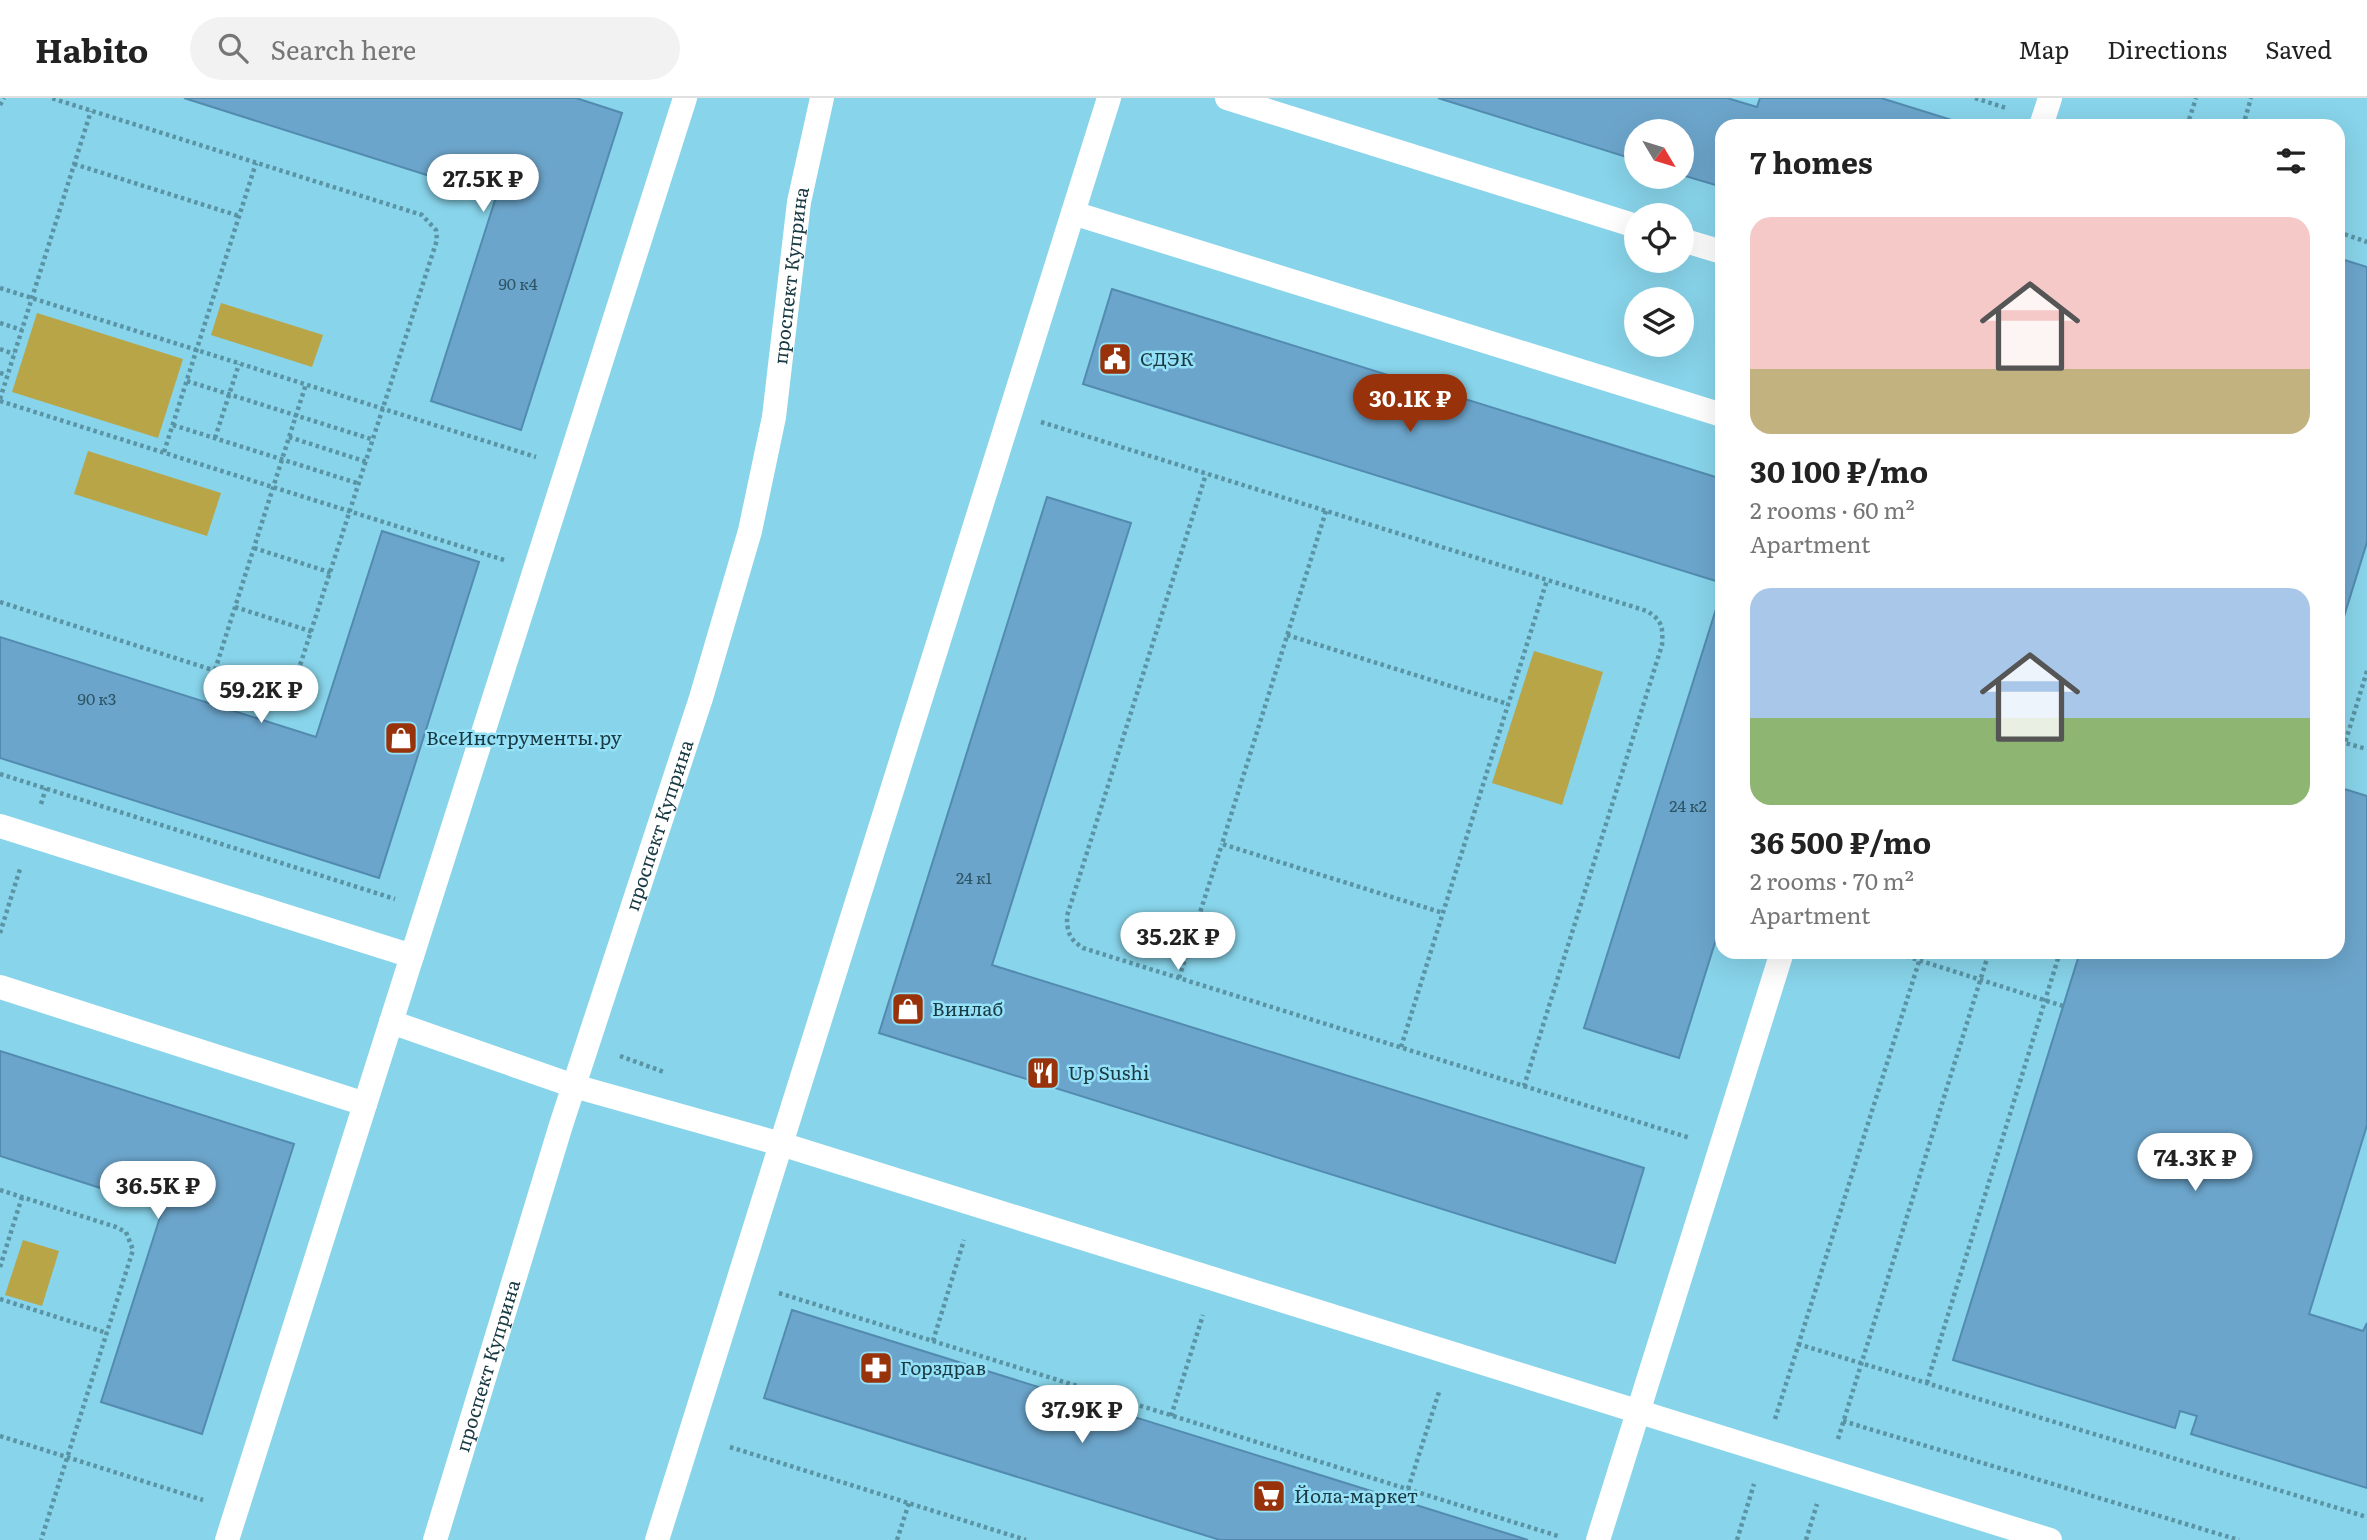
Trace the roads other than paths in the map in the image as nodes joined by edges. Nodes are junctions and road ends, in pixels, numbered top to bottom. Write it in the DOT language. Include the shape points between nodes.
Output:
graph roads {
  1 [pos="685,98"];
  2 [pos="822,98"];
  3 [pos="1109,98"];
  4 [pos="1227,98"];
  5 [pos="2050,98"];
  6 [pos="2043,119"];
  7 [pos="1073,213"];
  8 [pos="1624,222"];
  9 [pos="1694,244"];
  10 [pos="1715,250"];
  11 [pos="1715,413"];
  12 [pos="0,826"];
  13 [pos="412,956"];
  14 [pos="1780,959"];
  15 [pos="0,987"];
  16 [pos="391,1023"];
  17 [pos="574,1086"];
  18 [pos="365,1104"];
  19 [pos="781,1144"];
  20 [pos="1638,1412"];
  21 [pos="227,1540"];
  22 [pos="435,1540"];
  23 [pos="657,1540"];
  24 [pos="1598,1540"];
  25 [pos="2050,1540"];
  1 -- 13 [label="lane"];
  2 -- 17 [label="lane, проспект Куприна" via="799,202 774,418 750,531 701,698"];
  3 -- 7 [label="lane"];
  4 -- 8 [label="lane"];
  5 -- 6 [label="lane"];
  7 -- 11 [label="lane"];
  7 -- 19 [label="lane"];
  9 -- 10 [label="lane"];
  12 -- 13 [label="lane"];
  13 -- 16 [label="lane"];
  14 -- 20 [label="lane"];
  15 -- 18 [label="lane"];
  16 -- 17 [label="lane"];
  16 -- 18 [label="lane"];
  17 -- 19 [label="lane"];
  17 -- 22 [label="lane, проспект Куприна"];
  18 -- 21 [label="lane"];
  19 -- 20 [label="lane"];
  19 -- 23 [label="lane"];
  20 -- 24 [label="lane"];
  20 -- 25 [label="lane"];
}
